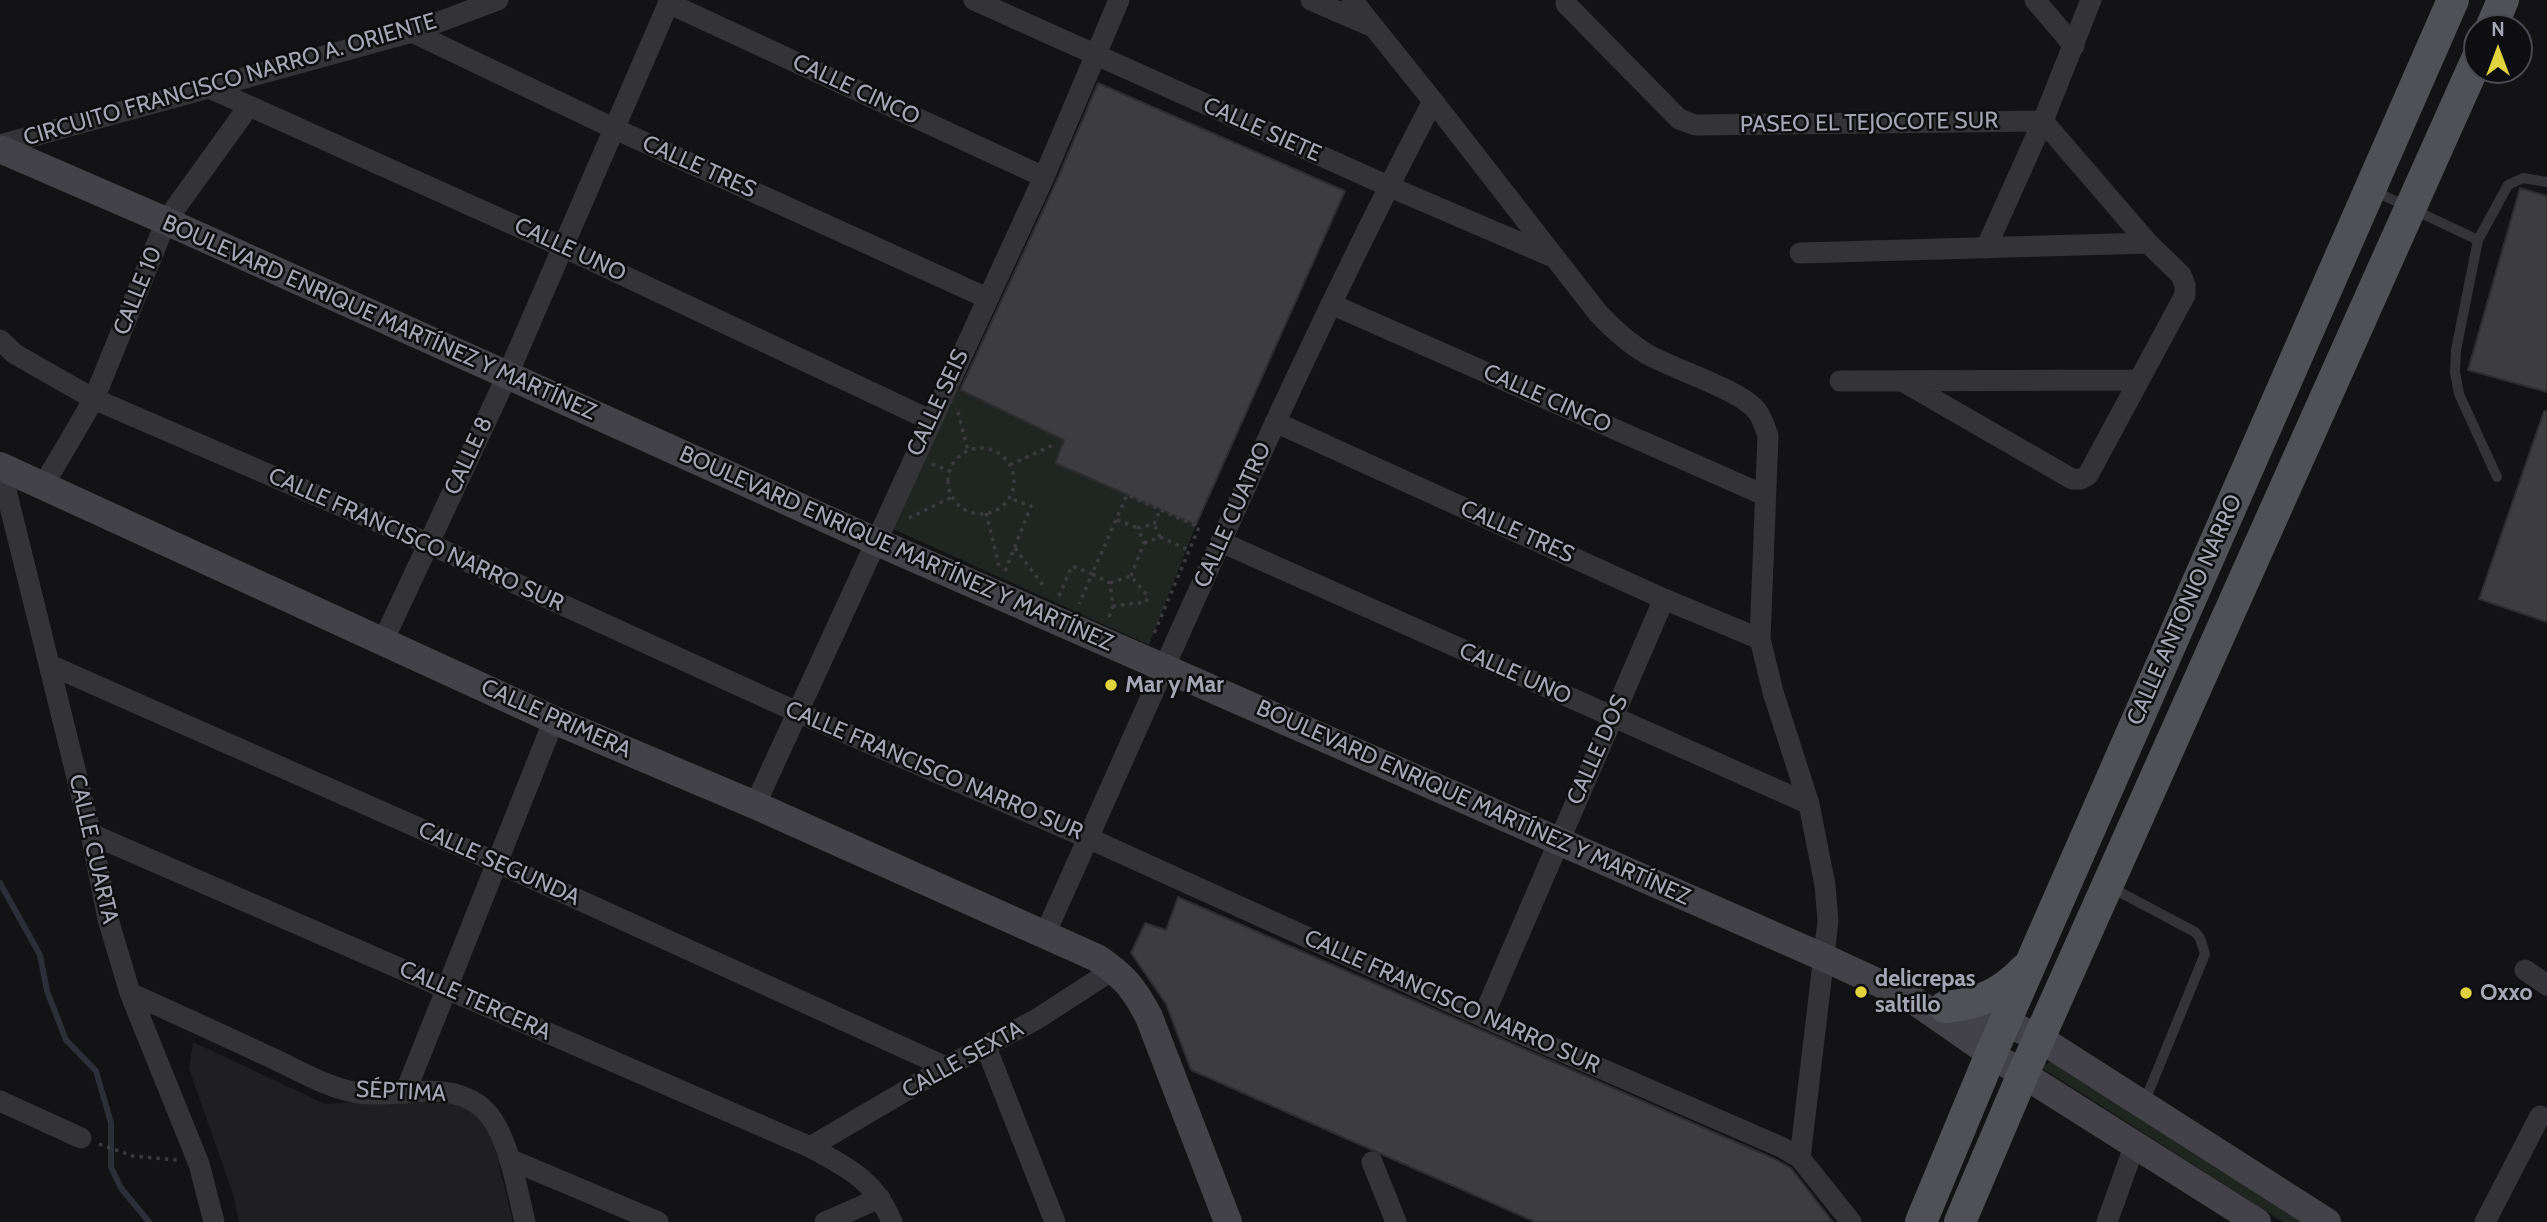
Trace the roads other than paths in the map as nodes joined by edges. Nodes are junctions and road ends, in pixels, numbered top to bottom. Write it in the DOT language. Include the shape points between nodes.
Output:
graph roads {
  1 [pos="498,0"];
  2 [pos="974,0"];
  3 [pos="1119,0"];
  4 [pos="1311,0"];
  5 [pos="1352,0"];
  6 [pos="1566,0"];
  7 [pos="2035,0"];
  8 [pos="2091,0"];
  9 [pos="2453,0"];
  10 [pos="669,2"];
  11 [pos="1369,25"];
  12 [pos="412,32"];
  13 [pos="2074,46"];
  14 [pos="1097,55"];
  15 [pos="2465,84"];
  16 [pos="207,87"];
  17 [pos="1433,101"];
  18 [pos="249,106"];
  19 [pos="2043,121"];
  20 [pos="613,128"];
  21 [pos="0,147"];
  22 [pos="1044,177"];
  23 [pos="2547,182"];
  24 [pos="1388,186"];
  25 [pos="2369,188"];
  26 [pos="2410,209"];
  27 [pos="166,221"];
  28 [pos="2478,240"];
  29 [pos="2148,243"];
  30 [pos="564,247"];
  31 [pos="1986,248"];
  32 [pos="1800,253"];
  33 [pos="1552,256"];
  34 [pos="987,298"];
  35 [pos="1331,304"];
  36 [pos="0,340"];
  37 [pos="507,376"];
  38 [pos="2138,380"];
  39 [pos="1840,381"];
  40 [pos="1902,381"];
  41 [pos="94,399"];
  42 [pos="930,420"];
  43 [pos="1275,422"];
  44 [pos="0,466"];
  45 [pos="2497,477"];
  46 [pos="43,486"];
  47 [pos="1764,495"];
  48 [pos="876,541"];
  49 [pos="1221,542"];
  50 [pos="428,543"];
  51 [pos="1664,598"];
  52 [pos="1760,639"];
  53 [pos="383,641"];
  54 [pos="1156,656"];
  55 [pos="50,665"];
  56 [pos="797,712"];
  57 [pos="1613,718"];
  58 [pos="554,720"];
  59 [pos="1809,804"];
  60 [pos="755,805"];
  61 [pos="91,834"];
  62 [pos="1088,838"];
  63 [pos="1558,841"];
  64 [pos="498,863"];
  65 [pos="2107,886"];
  66 [pos="1045,934"];
  67 [pos="1825,958"];
  68 [pos="2030,964"];
  69 [pos="1114,969"];
  70 [pos="2525,970"];
  71 [pos="2547,985"];
  72 [pos="447,988"];
  73 [pos="130,993"];
  74 [pos="1909,997"];
  75 [pos="1945,1006"];
  76 [pos="1482,1017"];
  77 [pos="2004,1023"];
  78 [pos="2039,1038"];
  79 [pos="986,1046"];
  80 [pos="1991,1054"];
  81 [pos="946,1067"];
  82 [pos="2023,1074"];
  83 [pos="405,1093"];
  84 [pos="0,1101"];
  85 [pos="2144,1104"];
  86 [pos="2540,1116"];
  87 [pos="81,1138"];
  88 [pos="2135,1144"];
  89 [pos="810,1147"];
  90 [pos="1800,1158"];
  91 [pos="509,1159"];
  92 [pos="1372,1162"];
  93 [pos="880,1198"];
  94 [pos="2240,1217"];
  95 [pos="214,1222"];
  96 [pos="525,1222"];
  97 [pos="658,1222"];
  98 [pos="825,1222"];
  99 [pos="892,1222"];
  100 [pos="1055,1222"];
  101 [pos="1228,1222"];
  102 [pos="1396,1222"];
  103 [pos="1851,1222"];
  104 [pos="1921,1222"];
  105 [pos="1960,1222"];
  106 [pos="2107,1222"];
  107 [pos="2327,1222"];
  108 [pos="2485,1222"];
  1 -- 12 [label="street, CIRCUITO FRANCISCO NARRO A. ORIENTE"];
  2 -- 14 [label="street, CALLE SIETE"];
  3 -- 14 [label="street, CALLE SEIS"];
  4 -- 11 [label="street"];
  5 -- 11 [label="street"];
  6 -- 19 [label="street, PASEO EL TEJOCOTE SUR" via="1679,119 1695,125"];
  7 -- 13 [label="street"];
  8 -- 13 [label="street"];
  9 -- 25 [label="main road, CALLE ANTONIO NARRO"];
  10 -- 20 [label="street, CALLE 8"];
  10 -- 22 [label="street, CALLE CINCO"];
  11 -- 17 [label="street"];
  12 -- 16 [label="street, CIRCUITO FRANCISCO NARRO A. ORIENTE"];
  12 -- 20 [label="street, CALLE TRES"];
  13 -- 19 [label="street"];
  14 -- 22 [label="street, CALLE SEIS"];
  14 -- 24 [label="street, CALLE SIETE"];
  15 -- 26 [label="main road, CALLE ANTONIO NARRO"];
  16 -- 18 [label="street, CALLE UNO"];
  16 -- 21 [label="street, CIRCUITO FRANCISCO NARRO A. ORIENTE"];
  17 -- 24 [label="street, CALLE CUATRO"];
  17 -- 33 [label="street"];
  18 -- 27 [label="street, CALLE 10"];
  18 -- 30 [label="street, CALLE UNO"];
  19 -- 29 [label="street"];
  19 -- 31 [label="street"];
  20 -- 30 [label="street, CALLE 8"];
  20 -- 34 [label="street, CALLE TRES"];
  21 -- 27 [label="street, BOULEVARD ENRIQUE MARTÍNEZ Y MARTÍNEZ"];
  22 -- 34 [label="street, CALLE SEIS"];
  23 -- 28 [label="lane" via="2523,178 2508,185"];
  24 -- 33 [label="street, CALLE SIETE"];
  24 -- 35 [label="street, CALLE CUATRO"];
  25 -- 26 [label="lane"];
  25 -- 68 [label="main road, CALLE ANTONIO NARRO"];
  26 -- 28 [label="lane"];
  26 -- 65 [label="main road, CALLE ANTONIO NARRO"];
  27 -- 37 [label="street, BOULEVARD ENRIQUE MARTÍNEZ Y MARTÍNEZ"];
  27 -- 41 [label="street, CALLE 10"];
  28 -- 45 [label="lane" via="2455,372 2459,394"];
  29 -- 31 [label="street"];
  29 -- 38 [label="street" via="2180,275 2185,295"];
  30 -- 37 [label="street, CALLE 8"];
  30 -- 42 [label="street, CALLE UNO"];
  31 -- 32 [label="street"];
  33 -- 47 [label="street" via="1622,337 1648,355 1756,409 1768,436"];
  34 -- 42 [label="street, CALLE SEIS"];
  35 -- 43 [label="street, CALLE CUATRO"];
  35 -- 47 [label="street, CALLE CINCO"];
  36 -- 41 [label="street, CALLE FRANCISCO NARRO SUR" via="15,354"];
  37 -- 48 [label="street, BOULEVARD ENRIQUE MARTÍNEZ Y MARTÍNEZ"];
  37 -- 50 [label="street, CALLE 8"];
  38 -- 40 [label="street"];
  38 -- 40 [label="street" via="2088,475 2081,479 2072,479"];
  39 -- 40 [label="street"];
  41 -- 46 [label="street, CALLE 10"];
  41 -- 50 [label="street, CALLE FRANCISCO NARRO SUR"];
  42 -- 48 [label="street, CALLE SEIS"];
  43 -- 49 [label="street, CALLE CUATRO"];
  43 -- 51 [label="street, CALLE TRES"];
  44 -- 46 [label="street, CALLE PRIMERA"];
  44 -- 55 [label="street, CALLE CUARTA"];
  46 -- 53 [label="street, CALLE PRIMERA"];
  47 -- 52 [label="street"];
  48 -- 54 [label="street, BOULEVARD ENRIQUE MARTÍNEZ Y MARTÍNEZ"];
  48 -- 56 [label="street, CALLE SEIS"];
  49 -- 54 [label="street, CALLE CUATRO"];
  49 -- 57 [label="street, CALLE UNO"];
  50 -- 53 [label="street, CALLE 8"];
  50 -- 56 [label="street, CALLE FRANCISCO NARRO SUR"];
  51 -- 52 [label="street, CALLE TRES"];
  51 -- 57 [label="street, CALLE DOS"];
  52 -- 59 [label="street"];
  53 -- 58 [label="street, CALLE PRIMERA"];
  54 -- 62 [label="street, CALLE CUATRO"];
  54 -- 63 [label="street, BOULEVARD ENRIQUE MARTÍNEZ Y MARTÍNEZ"];
  55 -- 61 [label="street, CALLE CUARTA"];
  55 -- 64 [label="street, CALLE SEGUNDA"];
  56 -- 60 [label="street, CALLE SEIS"];
  56 -- 62 [label="street, CALLE FRANCISCO NARRO SUR"];
  57 -- 59 [label="street, CALLE UNO"];
  57 -- 63 [label="street, CALLE DOS"];
  58 -- 60 [label="street, CALLE PRIMERA"];
  58 -- 64 [label="street"];
  59 -- 67 [label="street" via="1825,885"];
  60 -- 66 [label="street, CALLE PRIMERA"];
  61 -- 72 [label="street, CALLE TERCERA"];
  61 -- 73 [label="street, CALLE CUARTA" via="108,919"];
  62 -- 66 [label="street, CALLE CUATRO"];
  62 -- 76 [label="street, CALLE FRANCISCO NARRO SUR"];
  63 -- 67 [label="street, BOULEVARD ENRIQUE MARTÍNEZ Y MARTÍNEZ"];
  63 -- 76 [label="street, CALLE DOS"];
  64 -- 72 [label="street"];
  64 -- 81 [label="street, CALLE SEGUNDA"];
  65 -- 78 [label="main road, CALLE ANTONIO NARRO"];
  65 -- 85 [label="lane" via="2195,932 2204,946"];
  66 -- 69 [label="street, CALLE PRIMERA"];
  67 -- 74 [label="street, BOULEVARD ENRIQUE MARTÍNEZ Y MARTÍNEZ"];
  67 -- 90 [label="street"];
  68 -- 75 [label="main road" via="1986,999"];
  68 -- 77 [label="main road, CALLE ANTONIO NARRO"];
  69 -- 79 [label="street, CALLE SEXTA"];
  69 -- 101 [label="street, CALLE PRIMERA" via="1137,994 1149,1017"];
  70 -- 71 [label="street"];
  72 -- 83 [label="street"];
  72 -- 89 [label="street, CALLE TERCERA"];
  73 -- 83 [label="street, SÉPTIMA" via="336,1087 376,1094"];
  73 -- 95 [label="street, CALLE CUARTA" via="199,1164"];
  74 -- 75 [label="street, BOULEVARD ENRIQUE MARTÍNEZ Y MARTÍNEZ"];
  74 -- 80 [label="street, BOULEVARD ENRIQUE MARTÍNEZ Y MARTÍNEZ"];
  75 -- 77 [label="street, BOULEVARD ENRIQUE MARTÍNEZ Y MARTÍNEZ"];
  76 -- 90 [label="street, CALLE FRANCISCO NARRO SUR"];
  77 -- 78 [label="street, BOULEVARD ENRIQUE MARTÍNEZ Y MARTÍNEZ"];
  77 -- 80 [label="main road, CALLE ANTONIO NARRO"];
  78 -- 82 [label="main road, CALLE ANTONIO NARRO"];
  78 -- 85 [label="street, BOULEVARD ENRIQUE MARTÍNEZ Y MARTÍNEZ"];
  79 -- 81 [label="street, CALLE SEXTA"];
  79 -- 100 [label="street"];
  80 -- 82 [label="street, BOULEVARD ENRIQUE MARTÍNEZ Y MARTÍNEZ"];
  80 -- 104 [label="main road, CALLE ANTONIO NARRO"];
  81 -- 89 [label="street, CALLE SEXTA"];
  82 -- 88 [label="street, BOULEVARD ENRIQUE MARTÍNEZ Y MARTÍNEZ"];
  82 -- 105 [label="main road, CALLE ANTONIO NARRO"];
  83 -- 91 [label="street, SÉPTIMA" via="447,1092 480,1106 496,1123"];
  84 -- 87 [label="street"];
  85 -- 107 [label="street, BOULEVARD ENRIQUE MARTÍNEZ Y MARTÍNEZ"];
  86 -- 108 [label="street"];
  88 -- 94 [label="street, BOULEVARD ENRIQUE MARTÍNEZ Y MARTÍNEZ"];
  88 -- 106 [label="street"];
  89 -- 93 [label="street, CALLE TERCERA" via="856,1173"];
  90 -- 103 [label="street, CALLE FRANCISCO NARRO SUR"];
  91 -- 96 [label="street, SÉPTIMA"];
  91 -- 97 [label="street"];
  92 -- 102 [label="street"];
  93 -- 98 [label="street"];
  93 -- 99 [label="street, CALLE TERCERA"];
}
